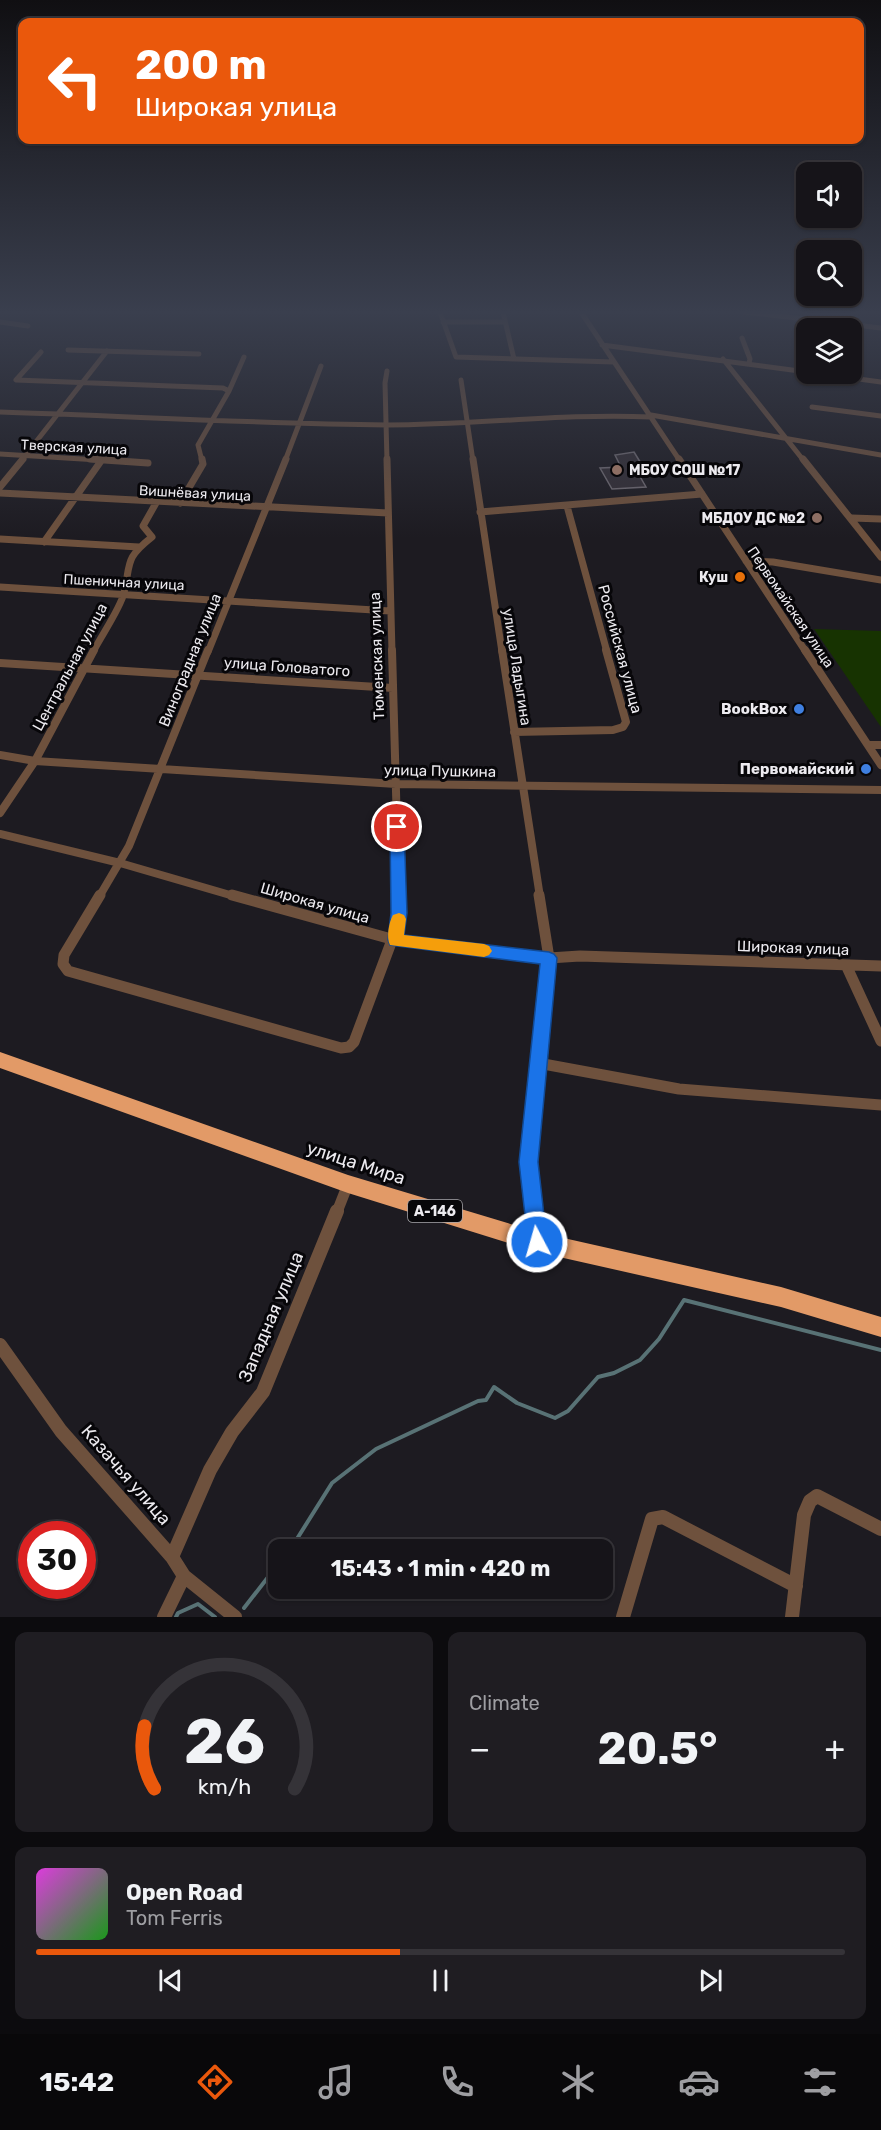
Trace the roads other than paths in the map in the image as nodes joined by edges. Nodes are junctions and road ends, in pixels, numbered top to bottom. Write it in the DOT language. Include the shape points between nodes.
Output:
graph roads {
  1 [pos="78,387"];
  2 [pos="211,387"];
  3 [pos="231,387"];
  4 [pos="313,387"];
  5 [pos="385,387"];
  6 [pos="461,387"];
  7 [pos="631,387"];
  8 [pos="746,387"];
  9 [pos="229,391"];
  10 [pos="812,407"];
  11 [pos="0,412"];
  12 [pos="59,415"];
  13 [pos="651,416"];
  14 [pos="881,416"];
  15 [pos="212,419"];
  16 [pos="301,422"];
  17 [pos="467,424"];
  18 [pos="386,425"];
  19 [pos="788,438"];
  20 [pos="0,454"];
  21 [pos="881,455"];
  22 [pos="24,456"];
  23 [pos="100,461"];
  24 [pos="148,463"];
  25 [pos="0,487"];
  26 [pos="0,493"];
  27 [pos="702,494"];
  28 [pos="76,498"];
  29 [pos="156,502"];
  30 [pos="180,503"];
  31 [pos="567,506"];
  32 [pos="264,508"];
  33 [pos="480,512"];
  34 [pos="388,513"];
  35 [pos="852,518"];
  36 [pos="881,519"];
  37 [pos="0,539"];
  38 [pos="44,542"];
  39 [pos="139,547"];
  40 [pos="881,557"];
  41 [pos="746,561"];
  42 [pos="881,580"];
  43 [pos="0,587"];
  44 [pos="124,594"];
  45 [pos="228,601"];
  46 [pos="390,611"];
  47 [pos="0,663"];
  48 [pos="83,668"];
  49 [pos="199,674"];
  50 [pos="393,688"];
  51 [pos="514,732"];
  52 [pos="868,745"];
  53 [pos="881,745"];
  54 [pos="0,755"];
  55 [pos="35,761"];
  56 [pos="881,765"];
  57 [pos="162,769"];
  58 [pos="396,784"];
  59 [pos="523,786"];
  60 [pos="881,790"];
  61 [pos="0,813"];
  62 [pos="0,834"];
  63 [pos="120,863"];
  64 [pos="393,940"];
  65 [pos="549,958"];
  66 [pos="846,965"];
  67 [pos="881,966"];
  68 [pos="355,1038"];
  69 [pos="881,1041"];
  70 [pos="0,1060"];
  71 [pos="537,1063"];
  72 [pos="881,1105"];
  73 [pos="348,1184"];
  74 [pos="537,1242"];
  75 [pos="881,1327"];
  76 [pos="0,1345"];
  77 [pos="881,1529"];
  78 [pos="172,1557"];
  79 [pos="184,1576"];
  80 [pos="796,1586"];
  81 [pos="165,1617"];
  82 [pos="235,1617"];
  83 [pos="623,1617"];
  84 [pos="792,1617"];
  1 -- 12 [label="street"];
  2 -- 9 [label="street"];
  3 -- 9 [label="street"];
  4 -- 16 [label="street, Виноградная улица"];
  5 -- 18 [label="street, Тюменская улица"];
  6 -- 17 [label="street, улица Ладыгина"];
  7 -- 13 [label="street, Первомайская улица"];
  8 -- 19 [label="street"];
  9 -- 15 [label="street"];
  10 -- 14 [label="street"];
  11 -- 12 [label="street"];
  12 -- 15 [label="street"];
  12 -- 22 [label="street"];
  13 -- 17 [label="street" via="603,415"];
  13 -- 19 [label="street"];
  13 -- 27 [label="street, Первомайская улица"];
  15 -- 16 [label="street"];
  15 -- 30 [label="street" via="198,445 203,464"];
  16 -- 18 [label="street"];
  16 -- 32 [label="street, Виноградная улица"];
  17 -- 18 [label="street"];
  17 -- 33 [label="street, улица Ладыгина"];
  18 -- 34 [label="street, Тюменская улица"];
  19 -- 21 [label="street"];
  19 -- 35 [label="street"];
  20 -- 22 [label="street, Тверская улица"];
  22 -- 23 [label="street, Тверская улица"];
  22 -- 25 [label="street"];
  23 -- 24 [label="street, Тверская улица"];
  23 -- 28 [label="street"];
  26 -- 28 [label="street, Вишнёвая улица"];
  27 -- 31 [label="street"];
  27 -- 41 [label="street, Первомайская улица"];
  28 -- 29 [label="street, Вишнёвая улица"];
  28 -- 38 [label="street"];
  29 -- 30 [label="street, Вишнёвая улица"];
  29 -- 39 [label="street, Центральная улица" via="143,526 152,537"];
  30 -- 32 [label="street, Вишнёвая улица"];
  31 -- 33 [label="street"];
  31 -- 51 [label="street, Российская улица" via="626,722 613,730"];
  32 -- 34 [label="street, Вишнёвая улица"];
  32 -- 45 [label="street, Виноградная улица"];
  33 -- 51 [label="street, улица Ладыгина"];
  34 -- 46 [label="street, Тюменская улица"];
  35 -- 36 [label="street"];
  35 -- 40 [label="street"];
  37 -- 38 [label="street"];
  38 -- 39 [label="street"];
  39 -- 44 [label="street, Центральная улица" via="125,571"];
  41 -- 42 [label="street"];
  41 -- 52 [label="street, Первомайская улица"];
  43 -- 44 [label="street, Пшеничная улица"];
  44 -- 45 [label="street, Пшеничная улица"];
  44 -- 48 [label="street, Центральная улица"];
  45 -- 46 [label="street, Пшеничная улица"];
  45 -- 49 [label="street, Виноградная улица"];
  46 -- 50 [label="street, Тюменская улица"];
  47 -- 48 [label="street, улица Головатого"];
  48 -- 49 [label="street, улица Головатого"];
  48 -- 55 [label="street, Центральная улица"];
  49 -- 50 [label="street, улица Головатого"];
  49 -- 57 [label="street, Виноградная улица"];
  50 -- 58 [label="street, Тюменская улица"];
  51 -- 59 [label="street, улица Ладыгина"];
  52 -- 53 [label="street"];
  52 -- 56 [label="street, Первомайская улица"];
  54 -- 55 [label="street, улица Пушкина"];
  55 -- 57 [label="street, улица Пушкина"];
  55 -- 61 [label="street, Центральная улица"];
  57 -- 58 [label="street, улица Пушкина"];
  57 -- 63 [label="street, Виноградная улица"];
  58 -- 59 [label="street, улица Пушкина"];
  58 -- 64 [label="street, Тюменская улица" via="399,913"];
  59 -- 60 [label="street, улица Пушкина"];
  59 -- 65 [label="street, улица Ладыгина"];
  62 -- 63 [label="street, Широкая улица"];
  63 -- 64 [label="street, Широкая улица"];
  63 -- 68 [label="street, Виноградная улица" via="64,955 64,968 341,1048 352,1044"];
  64 -- 65 [label="street, Широкая улица"];
  64 -- 68 [label="street, Тюменская улица"];
  65 -- 66 [label="street, Широкая улица"];
  65 -- 71 [label="street"];
  66 -- 67 [label="street, Широкая улица"];
  66 -- 69 [label="street"];
  70 -- 73 [label="highway, улица Мира / А-146"];
  71 -- 72 [label="street" via="679,1089"];
  71 -- 74 [label="street" via="528,1162"];
  73 -- 74 [label="highway, улица Мира / А-146"];
  73 -- 78 [label="street, Западная улица" via="263,1392 232,1432 210,1470"];
  74 -- 75 [label="highway, улица Мира / А-146" via="781,1297"];
  76 -- 78 [label="street, Казачья улица" via="61,1431"];
  77 -- 80 [label="street" via="829,1501 817,1497 810,1501 804,1515"];
  78 -- 79 [label="street, Казачья улица"];
  79 -- 81 [label="street"];
  79 -- 82 [label="street, Казачья улица"];
  80 -- 83 [label="street" via="663,1517 652,1519"];
  80 -- 84 [label="street"];
}
